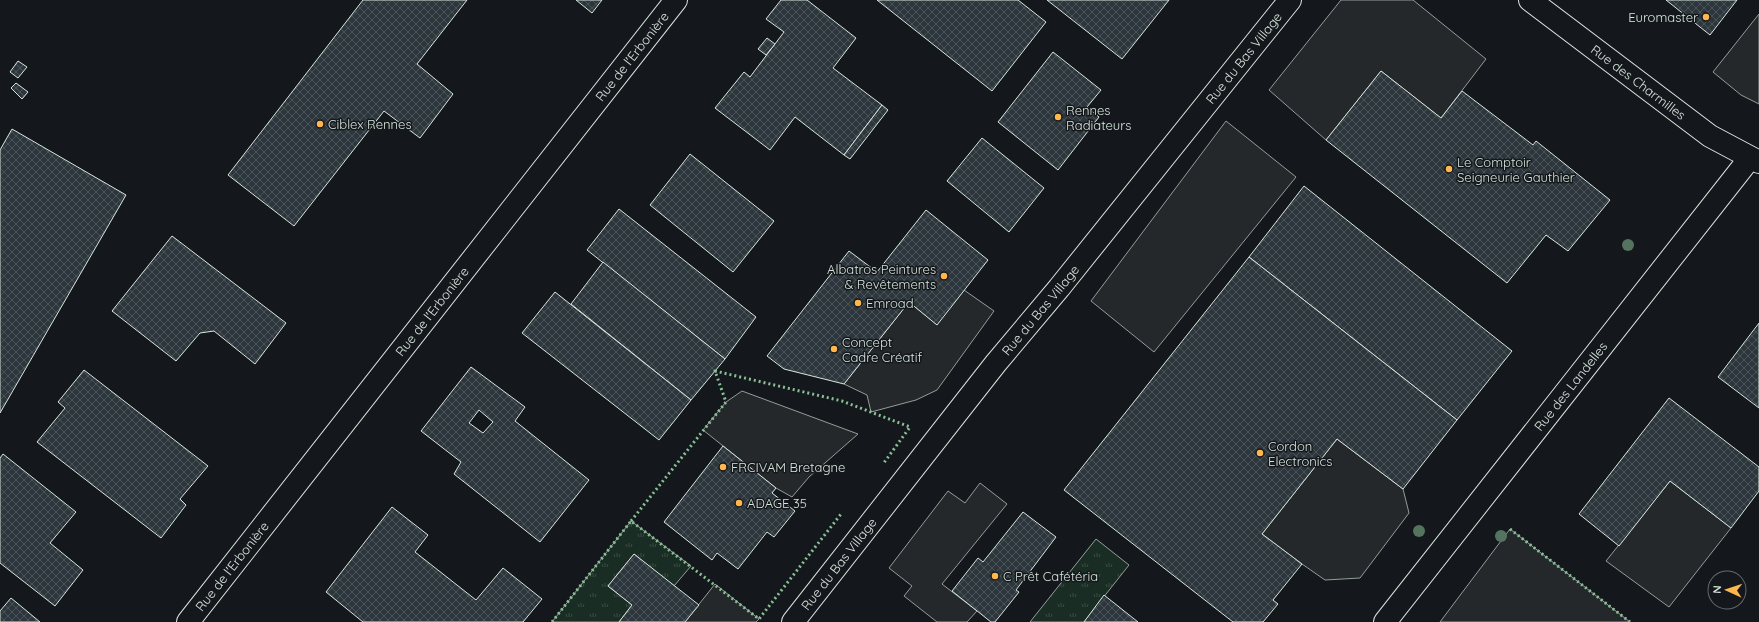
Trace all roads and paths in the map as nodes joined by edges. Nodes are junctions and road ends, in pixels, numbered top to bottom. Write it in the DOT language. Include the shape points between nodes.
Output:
graph roads {
  1 [pos="676,0"];
  2 [pos="1290,0"];
  3 [pos="1530,0"];
  4 [pos="1755,160"];
  5 [pos="188,622"];
  6 [pos="793,622"];
  7 [pos="1385,622"];
  1 -- 5 [label="street, Rue de l'Erbonière"];
  2 -- 6 [label="street, Rue du Bas Village" via="996,363"];
  3 -- 4 [label="street, Rue des Charmilles" via="1710,136"];
  4 -- 7 [label="street, Rue des Landelles"];
}
